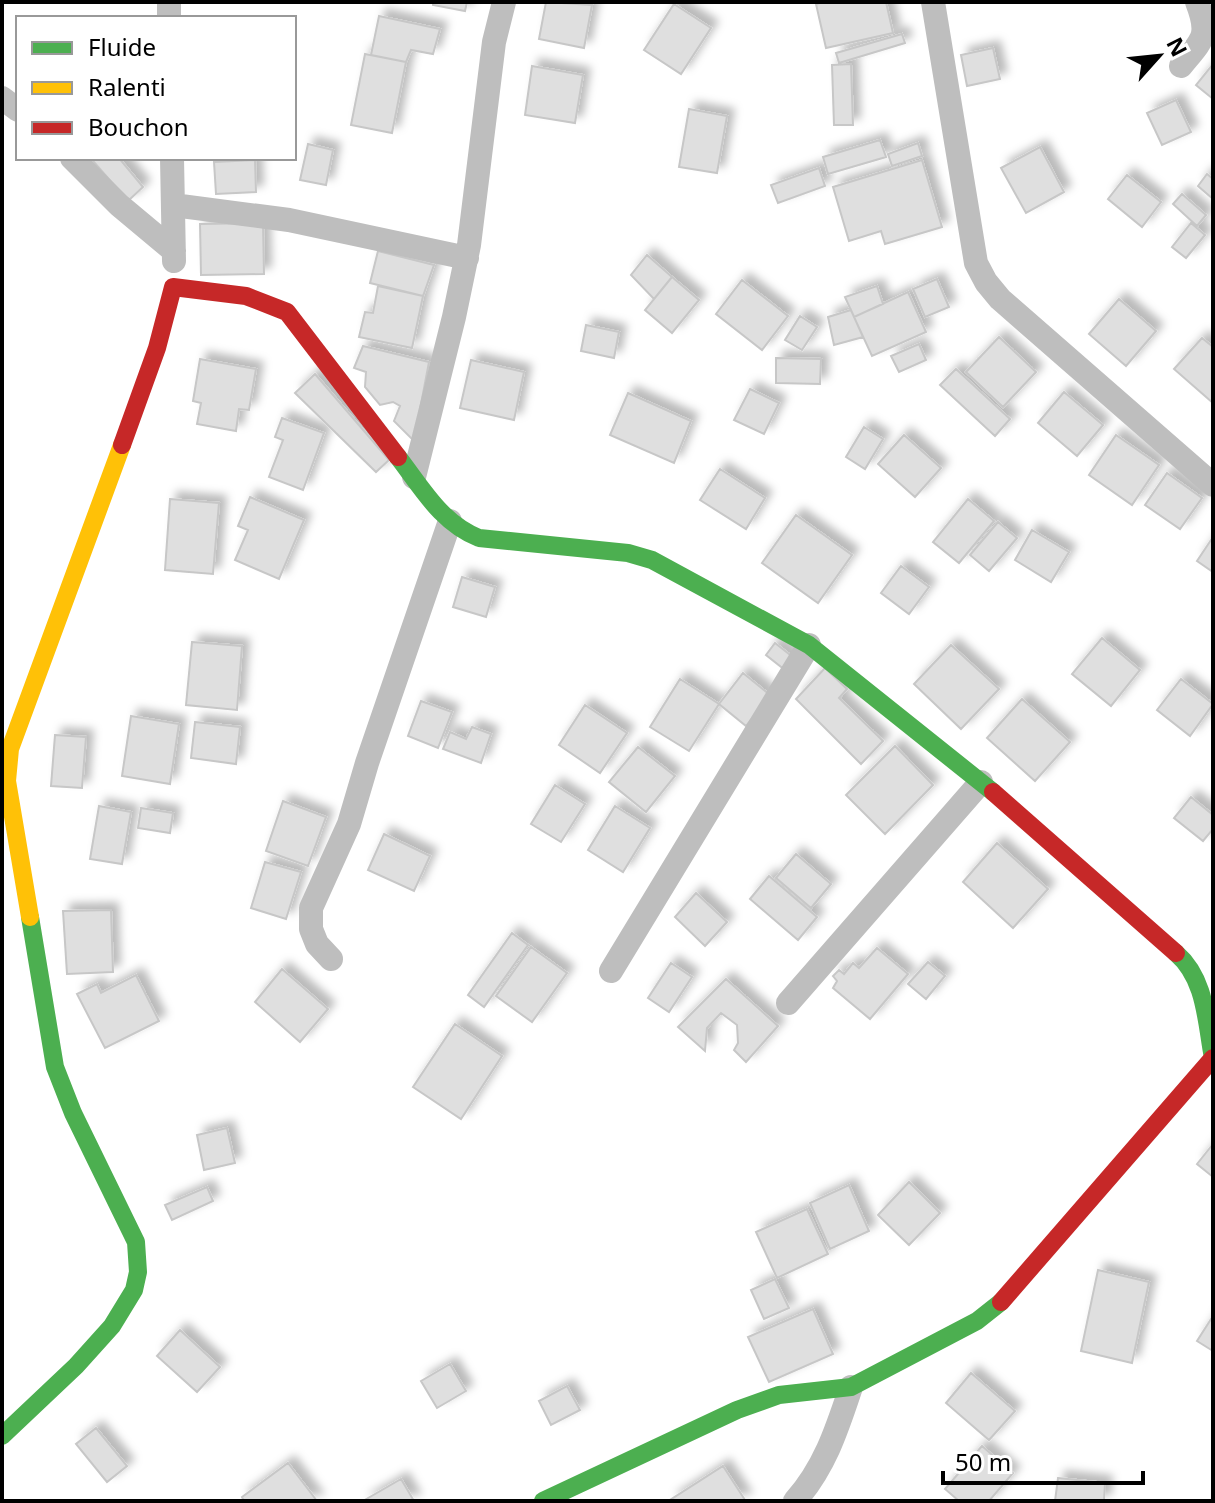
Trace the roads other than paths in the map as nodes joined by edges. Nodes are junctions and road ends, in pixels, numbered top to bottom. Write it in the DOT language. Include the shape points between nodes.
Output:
graph roads {
  1 [pos="504,2"];
  2 [pos="933,2"];
  3 [pos="1174,2"];
  4 [pos="1205,20"];
  5 [pos="1181,66"];
  6 [pos="74,160"];
  7 [pos="172,160"];
  8 [pos="173,205"];
  9 [pos="174,251"];
  10 [pos="467,258"];
  11 [pos="173,287"];
  12 [pos="414,477"];
  13 [pos="1213,485"];
  14 [pos="450,521"];
  15 [pos="809,645"];
  16 [pos="6,747"];
  17 [pos="981,782"];
  18 [pos="331,959"];
  19 [pos="611,971"];
  20 [pos="788,1003"];
  21 [pos="1213,1058"];
  22 [pos="851,1387"];
  23 [pos="2,1436"];
  24 [pos="543,1501"];
  25 [pos="795,1501"];
  1 -- 10 [label="street" via="494,42"];
  2 -- 13 [label="street" via="976,263 986,282"];
  3 -- 4 [label="street"];
  4 -- 5 [label="street" via="1202,38"];
  6 -- 9 [label="street"];
  7 -- 8 [label="street"];
  8 -- 9 [label="street"];
  8 -- 10 [label="street" via="289,220"];
  9 -- 11 [label="street"];
  10 -- 12 [label="street"];
  11 -- 12 [label="street" via="269,302 287,312"];
  11 -- 16 [label="street" via="157,348"];
  12 -- 14 [label="street"];
  14 -- 15 [label="street" via="479,538 652,560"];
  14 -- 18 [label="street" via="349,824 311,908 311,929"];
  15 -- 17 [label="street"];
  15 -- 19 [label="street"];
  16 -- 23 [label="street" via="7,781 55,1067 136,1242 139,1264 134,1292 113,1326"];
  17 -- 20 [label="street"];
  17 -- 21 [label="street" via="1185,961 1199,982"];
  21 -- 22 [label="street" via="1005,1299 977,1321"];
  22 -- 24 [label="street" via="779,1395 737,1410"];
  22 -- 25 [label="street" via="828,1454"];
}
